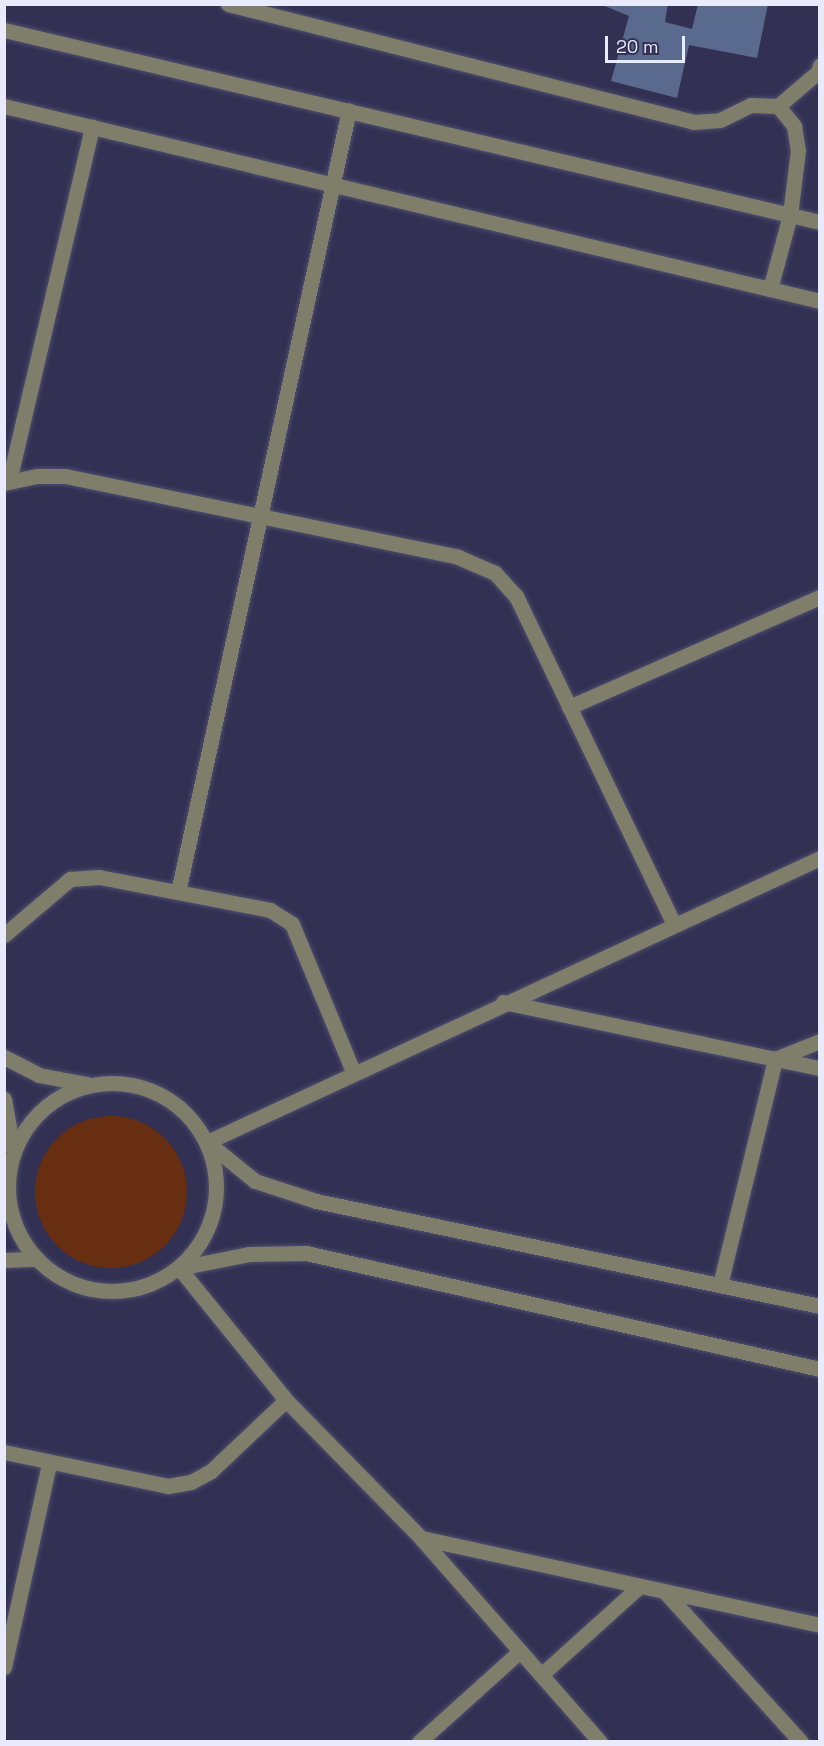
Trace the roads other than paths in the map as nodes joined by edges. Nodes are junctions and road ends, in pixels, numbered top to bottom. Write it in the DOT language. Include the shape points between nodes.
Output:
graph roads {
  1 [pos="228,4"];
  2 [pos="4,30"];
  3 [pos="819,65"];
  4 [pos="4,106"];
  5 [pos="778,106"];
  6 [pos="349,110"];
  7 [pos="92,127"];
  8 [pos="333,186"];
  9 [pos="790,215"];
  10 [pos="819,222"];
  11 [pos="770,289"];
  12 [pos="819,301"];
  13 [pos="7,482"];
  14 [pos="260,516"];
  15 [pos="819,597"];
  16 [pos="569,706"];
  17 [pos="819,858"];
  18 [pos="177,892"];
  19 [pos="674,924"];
  20 [pos="4,935"];
  21 [pos="503,1002"];
  22 [pos="819,1041"];
  23 [pos="4,1057"];
  24 [pos="776,1059"];
  25 [pos="819,1068"];
  26 [pos="353,1071"];
  27 [pos="90,1084"];
  28 [pos="4,1100"];
  29 [pos="207,1142"];
  30 [pos="13,1149"];
  31 [pos="6,1194"];
  32 [pos="36,1259"];
  33 [pos="4,1260"];
  34 [pos="179,1268"];
  35 [pos="720,1285"];
  36 [pos="819,1306"];
  37 [pos="819,1369"];
  38 [pos="286,1400"];
  39 [pos="4,1452"];
  40 [pos="49,1464"];
  41 [pos="421,1538"];
  42 [pos="640,1586"];
  43 [pos="665,1592"];
  44 [pos="819,1625"];
  45 [pos="520,1651"];
  46 [pos="4,1667"];
  47 [pos="541,1675"];
  48 [pos="419,1742"];
  49 [pos="600,1742"];
  50 [pos="801,1742"];
  1 -- 5 [label="street" via="693,122 720,120 751,105"];
  2 -- 6 [label="street"];
  3 -- 5 [label="street" via="818,72"];
  4 -- 7 [label="street"];
  5 -- 9 [label="street" via="794,126 798,150"];
  6 -- 8 [label="street"];
  6 -- 9 [label="street"];
  7 -- 8 [label="street"];
  7 -- 13 [label="street"];
  8 -- 11 [label="street"];
  8 -- 14 [label="street"];
  9 -- 10 [label="street"];
  9 -- 11 [label="street"];
  11 -- 12 [label="street"];
  13 -- 14 [label="street" via="65,476"];
  14 -- 16 [label="street" via="458,557 495,573 516,596"];
  14 -- 18 [label="street"];
  15 -- 16 [label="street"];
  16 -- 19 [label="street"];
  17 -- 19 [label="street"];
  18 -- 20 [label="street" via="99,877 70,879"];
  18 -- 26 [label="street" via="270,910 292,924"];
  19 -- 21 [label="street"];
  21 -- 24 [label="street"];
  21 -- 26 [label="street"];
  22 -- 24 [label="street"];
  23 -- 27 [label="street" via="39,1075"];
  24 -- 25 [label="street"];
  24 -- 35 [label="street"];
  26 -- 29 [label="street"];
  27 -- 29 [label="street" via="124,1083 158,1093 187,1113"];
  27 -- 30 [label="street" via="57,1097 31,1119"];
  28 -- 30 [label="street"];
  29 -- 34 [label="street" via="217,1175 215,1210 202,1242"];
  29 -- 35 [label="street" via="255,1181 316,1201"];
  30 -- 31 [label="street"];
  31 -- 32 [label="street" via="10,1216 25,1247"];
  32 -- 33 [label="street"];
  32 -- 34 [label="street" via="49,1272 80,1287 114,1292 148,1286"];
  34 -- 37 [label="street" via="249,1254 306,1252"];
  34 -- 38 [label="street"];
  35 -- 36 [label="street"];
  38 -- 40 [label="street" via="211,1471 191,1482 168,1486"];
  38 -- 41 [label="street"];
  39 -- 40 [label="street"];
  40 -- 46 [label="street"];
  41 -- 42 [label="street"];
  41 -- 45 [label="street"];
  42 -- 43 [label="street"];
  42 -- 47 [label="street"];
  43 -- 44 [label="street"];
  43 -- 50 [label="street"];
  45 -- 47 [label="street"];
  45 -- 48 [label="street"];
  47 -- 49 [label="street"];
}
